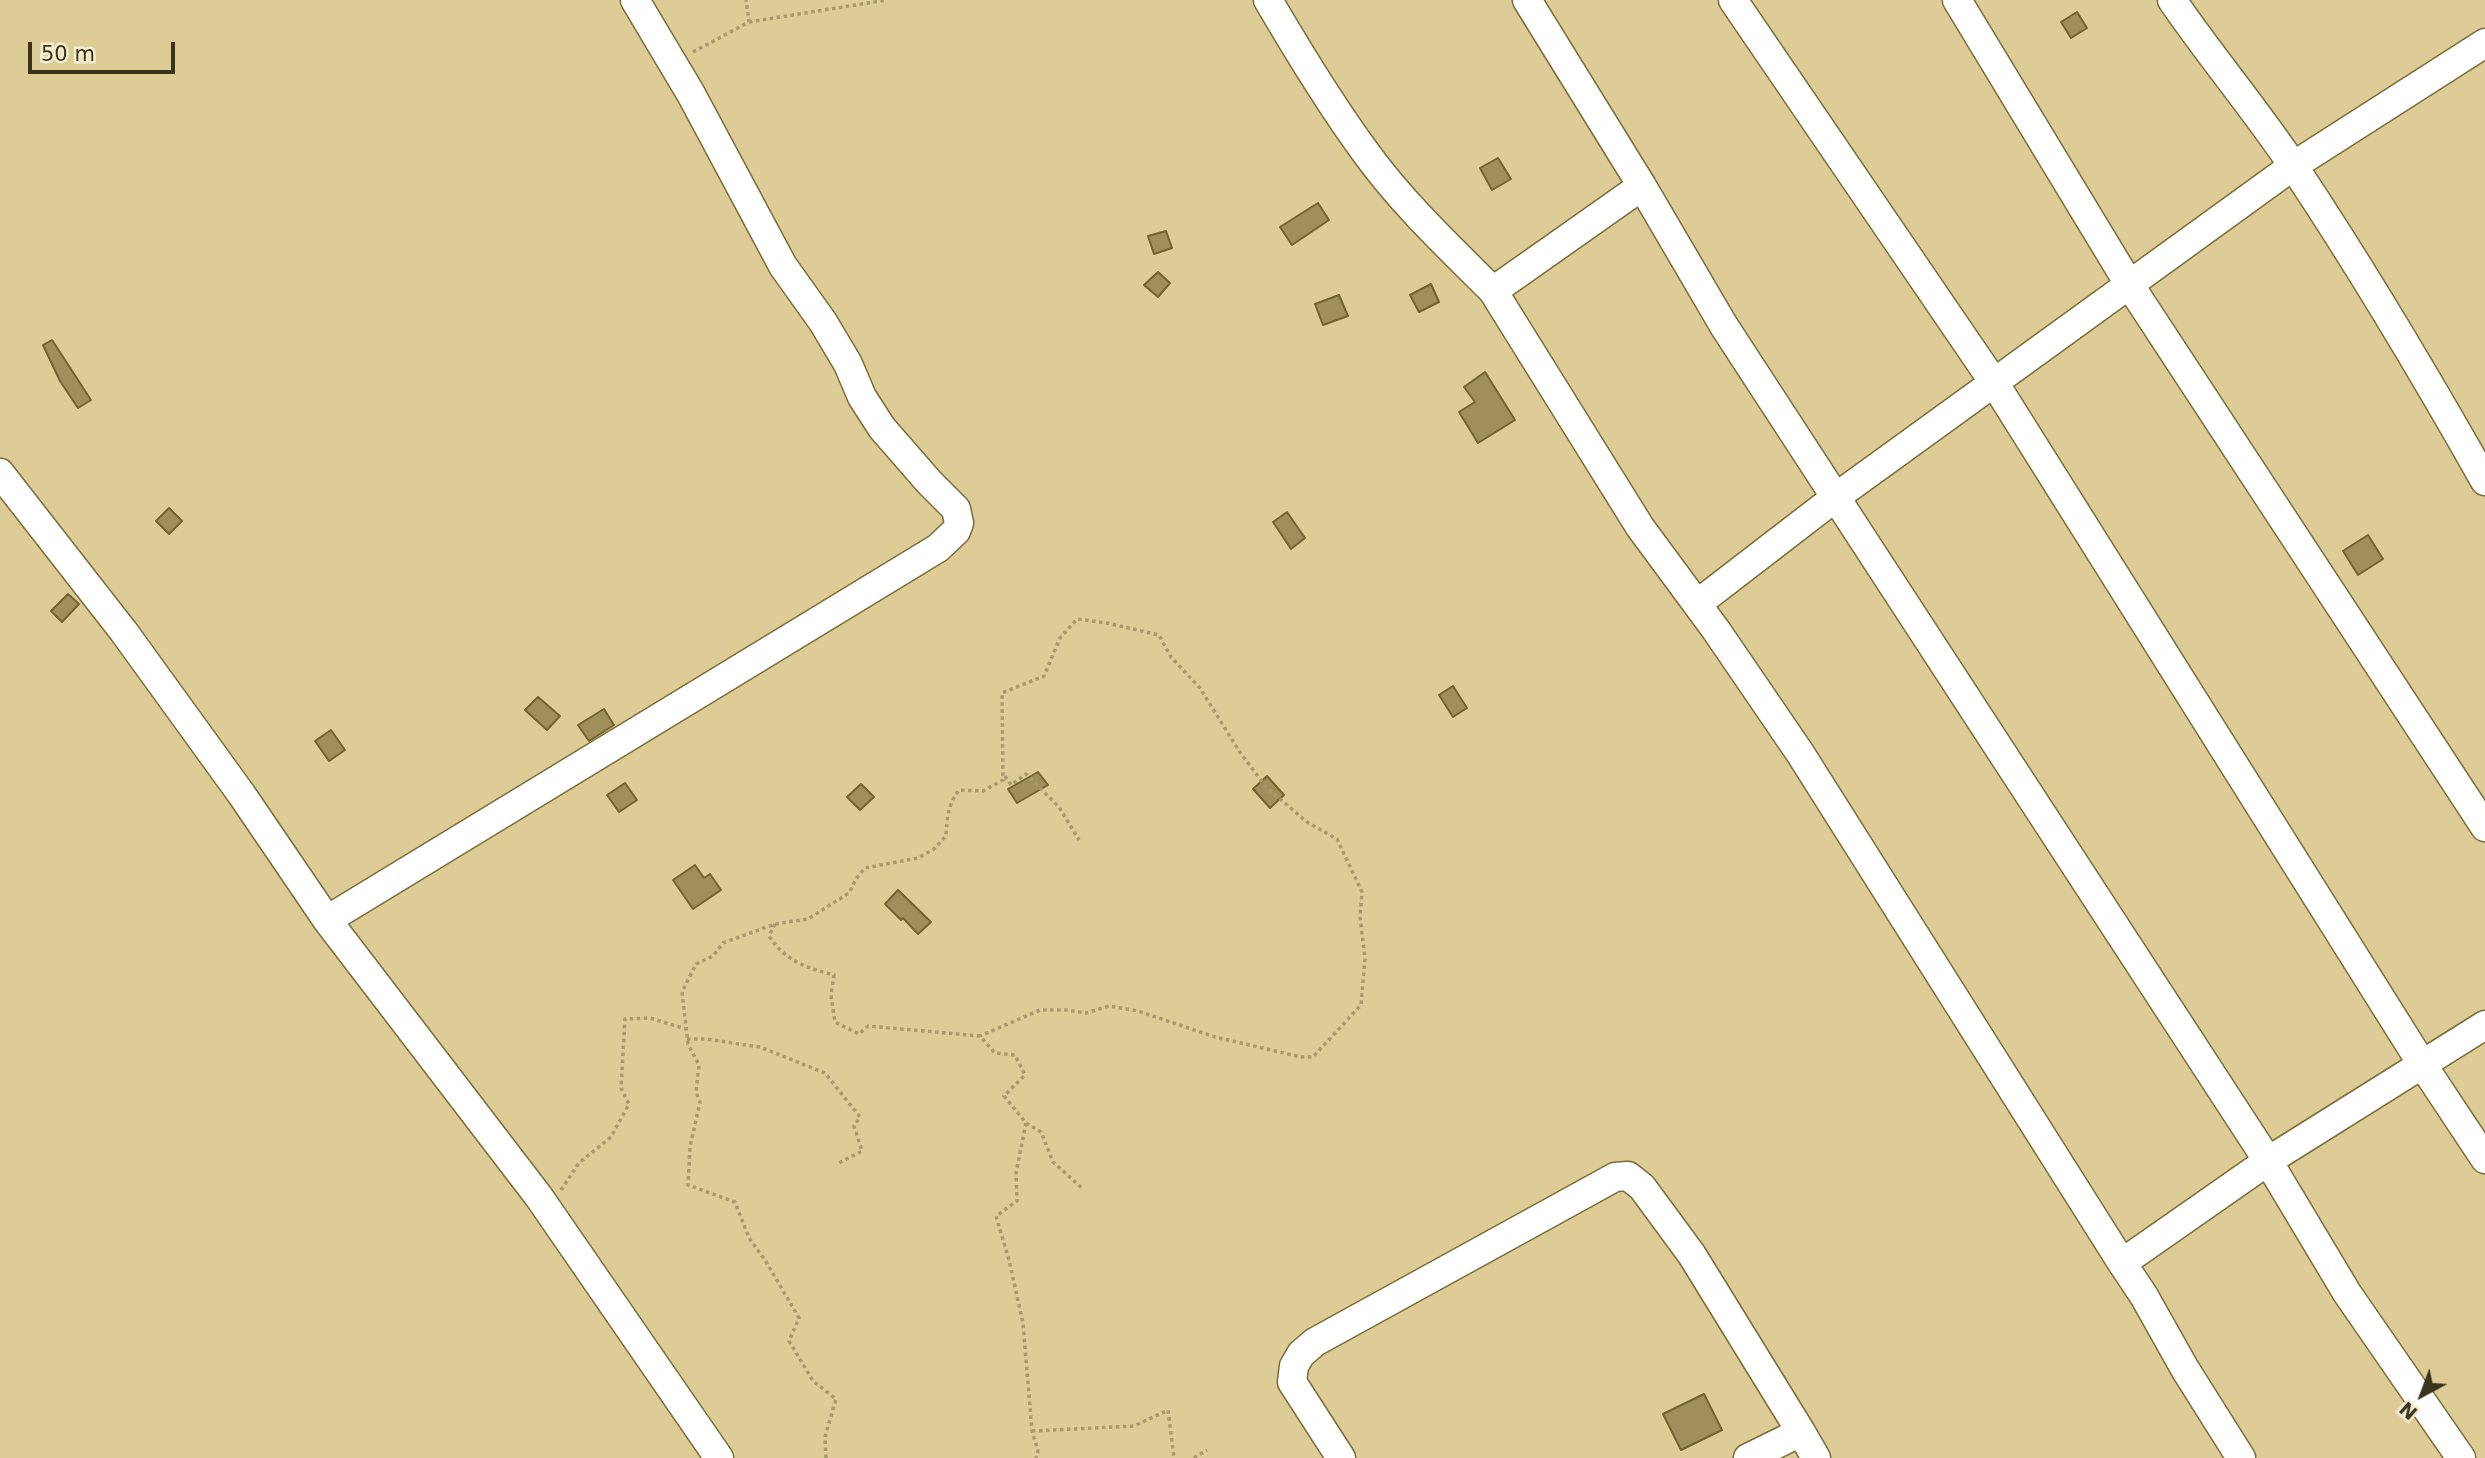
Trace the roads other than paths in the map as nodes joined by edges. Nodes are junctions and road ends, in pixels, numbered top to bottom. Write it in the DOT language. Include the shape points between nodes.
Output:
graph roads {
  1 [pos="635,0"];
  2 [pos="1268,0"];
  3 [pos="1527,0"];
  4 [pos="1733,0"];
  5 [pos="1957,0"];
  6 [pos="2172,0"];
  7 [pos="2485,43"];
  8 [pos="2294,166"];
  9 [pos="1642,186"];
  10 [pos="2129,284"];
  11 [pos="1493,291"];
  12 [pos="1995,384"];
  13 [pos="0,473"];
  14 [pos="2485,481"];
  15 [pos="1836,497"];
  16 [pos="1697,604"];
  17 [pos="2485,827"];
  18 [pos="327,920"];
  19 [pos="2485,1024"];
  20 [pos="2422,1064"];
  21 [pos="2485,1159"];
  22 [pos="2268,1161"];
  23 [pos="2122,1263"];
  24 [pos="1801,1432"];
  25 [pos="719,1458"];
  26 [pos="1341,1458"];
  27 [pos="1748,1458"];
  28 [pos="1816,1458"];
  29 [pos="2241,1458"];
  30 [pos="2461,1458"];
  1 -- 18 [label="street" via="783,266 848,363 862,397 882,428 956,509 959,523 938,548"];
  2 -- 11 [label="street" via="1319,87 1368,156"];
  3 -- 9 [label="street"];
  4 -- 12 [label="street"];
  5 -- 10 [label="street"];
  6 -- 8 [label="street"];
  7 -- 8 [label="street"];
  8 -- 10 [label="street"];
  8 -- 14 [label="street" via="2427,378"];
  9 -- 11 [label="street"];
  9 -- 15 [label="street" via="1724,326"];
  10 -- 12 [label="street"];
  10 -- 17 [label="street"];
  11 -- 16 [label="street" via="1640,527"];
  12 -- 15 [label="street"];
  12 -- 20 [label="street"];
  13 -- 18 [label="street" via="124,632"];
  15 -- 16 [label="street"];
  15 -- 22 [label="street"];
  16 -- 23 [label="street" via="1800,753"];
  18 -- 25 [label="street" via="539,1197"];
  19 -- 20 [label="street"];
  20 -- 21 [label="street"];
  20 -- 22 [label="street"];
  22 -- 23 [label="street"];
  22 -- 30 [label="street" via="2347,1293"];
  23 -- 29 [label="street"];
  24 -- 26 [label="street" via="1692,1255 1642,1187 1622,1175 1315,1342 1301,1354 1292,1382"];
  24 -- 27 [label="street"];
  24 -- 28 [label="street"];
}
